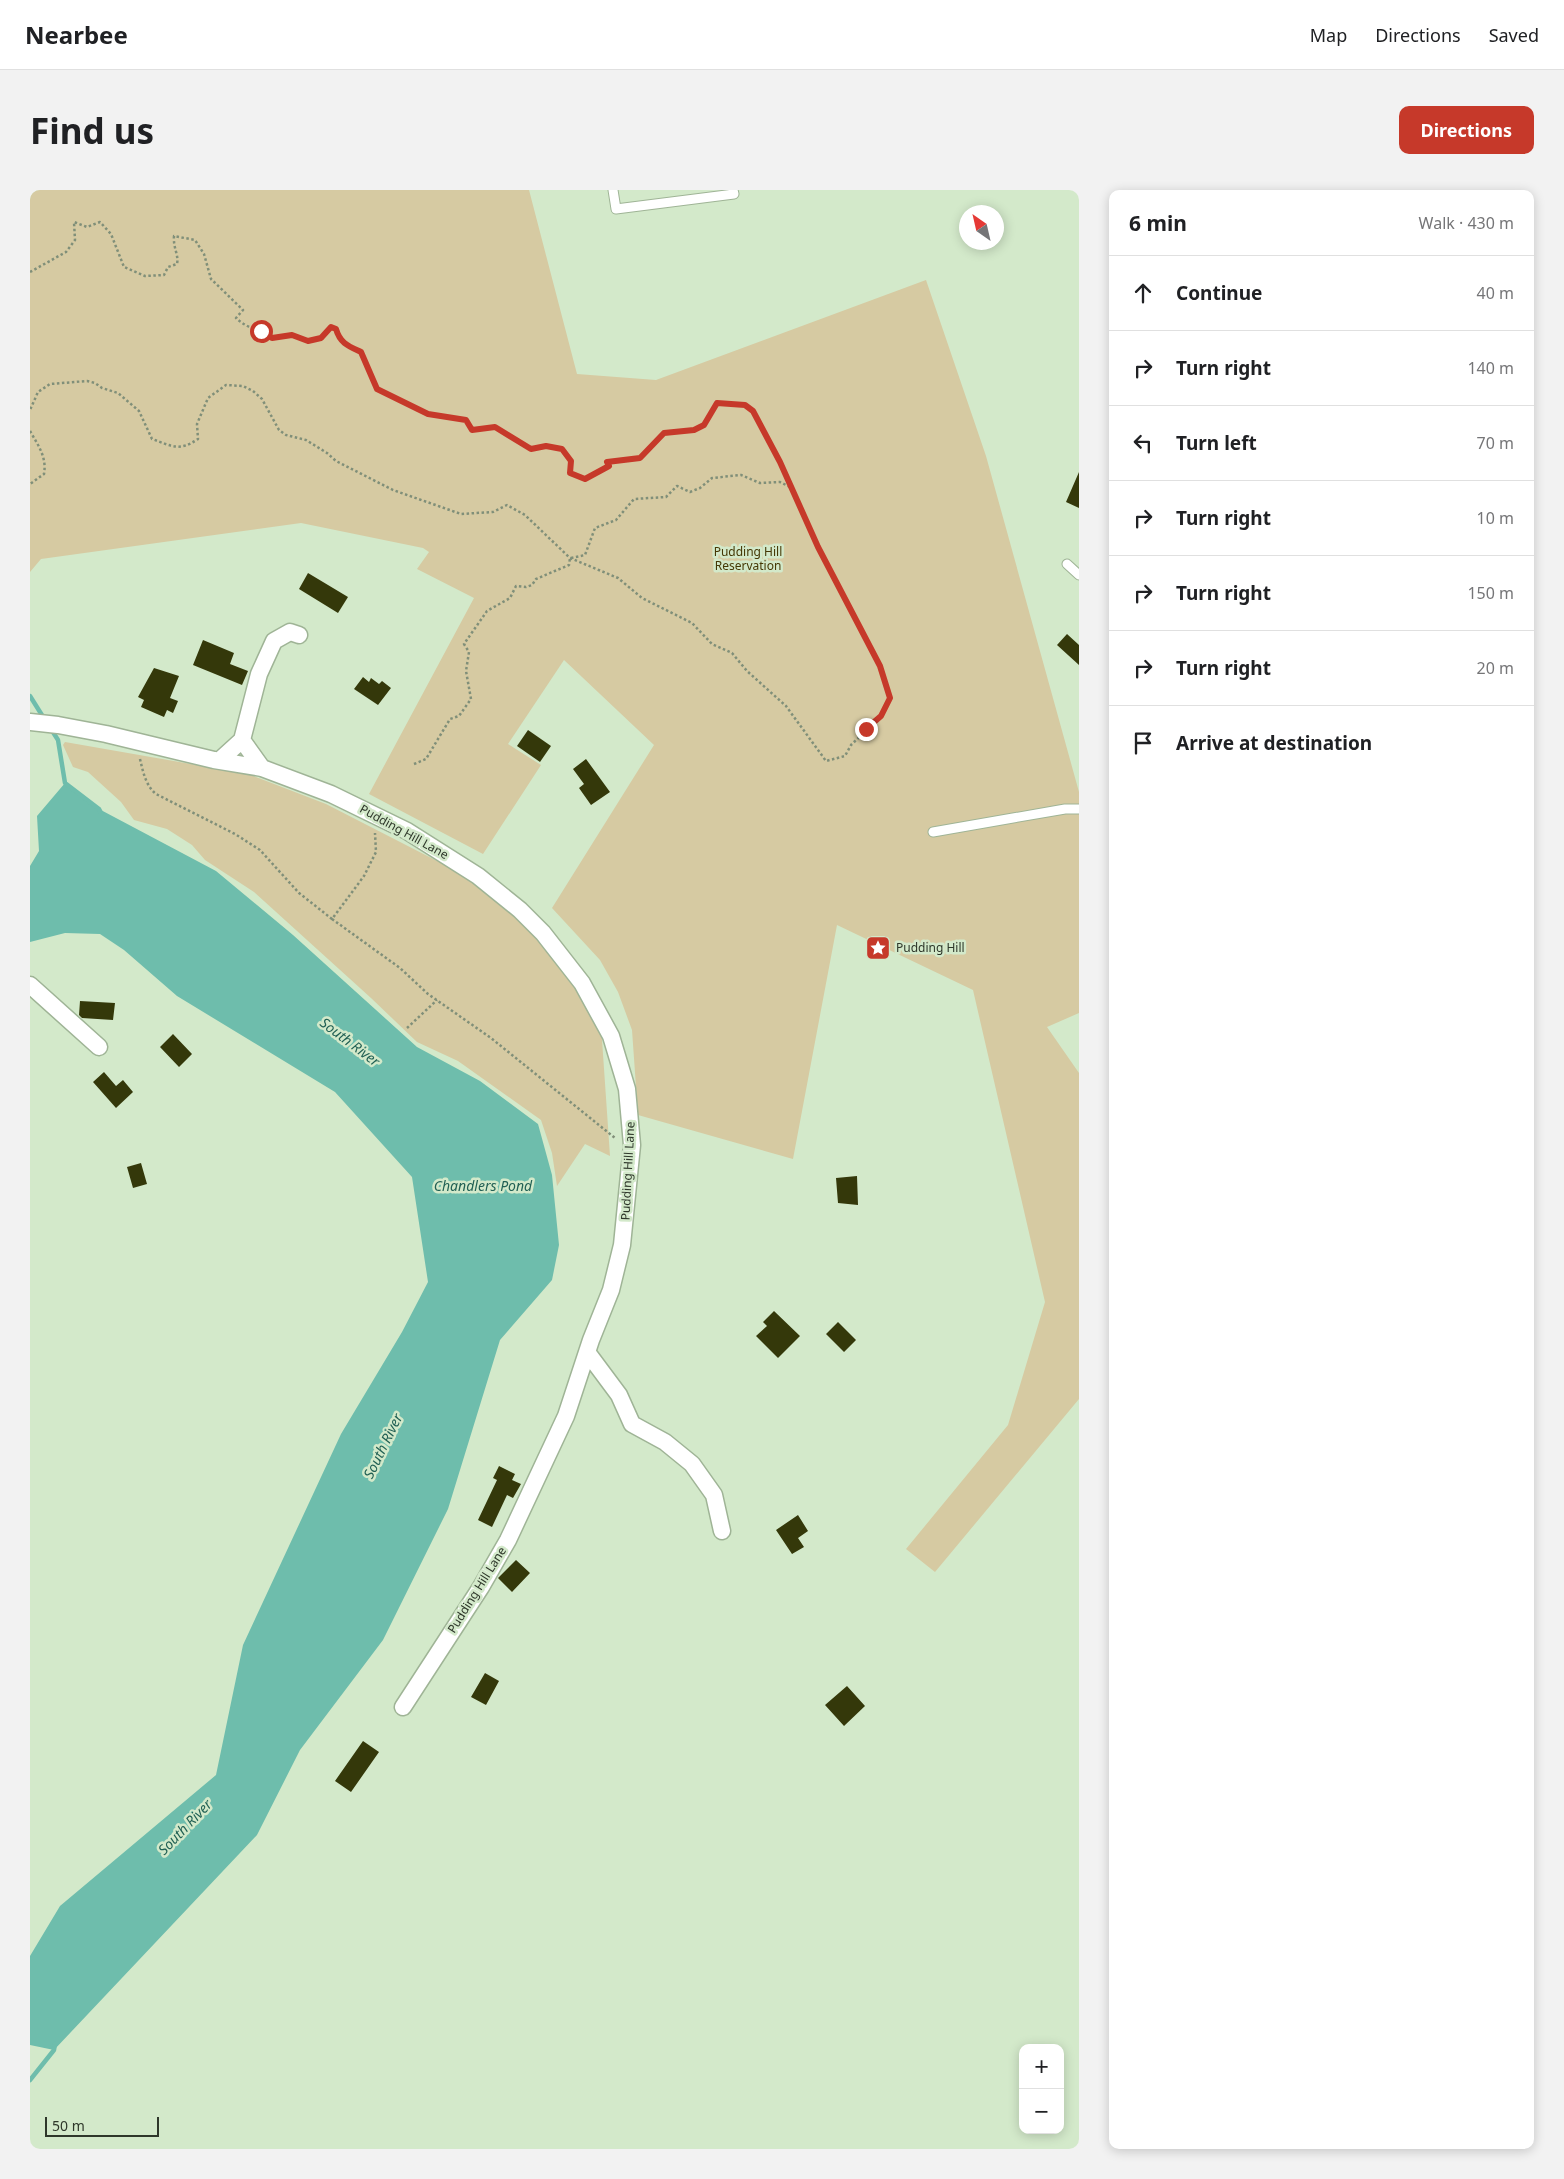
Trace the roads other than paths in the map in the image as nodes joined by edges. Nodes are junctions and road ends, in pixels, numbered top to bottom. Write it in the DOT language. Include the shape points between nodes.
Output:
graph roads {
  1 [pos="613,190"];
  2 [pos="733,190"];
  3 [pos="1067,564"];
  4 [pos="1079,575"];
  5 [pos="300,635"];
  6 [pos="35,722"];
  7 [pos="242,740"];
  8 [pos="220,760"];
  9 [pos="262,768"];
  10 [pos="1079,809"];
  11 [pos="933,832"];
  12 [pos="30,985"];
  13 [pos="99,1047"];
  14 [pos="587,1352"];
  15 [pos="722,1531"];
  16 [pos="403,1706"];
  1 -- 2 [label="lane" via="616,209 734,194"];
  3 -- 4 [label="lane"];
  5 -- 7 [label="street" via="290,632 274,641 259,674"];
  6 -- 8 [label="street, Pudding Hill Lane"];
  7 -- 8 [label="street"];
  7 -- 9 [label="street"];
  8 -- 9 [label="street, Pudding Hill Lane"];
  9 -- 14 [label="street, Pudding Hill Lane" via="369,811 436,848 478,876 543,933 598,1009 612,1036 622,1071 631,1116 632,1144 619,1265"];
  10 -- 11 [label="lane"];
  12 -- 13 [label="street"];
  14 -- 15 [label="street" via="620,1395 632,1424 665,1442 692,1464 714,1495"];
  14 -- 16 [label="street, Pudding Hill Lane" via="566,1416 508,1540"];
}
